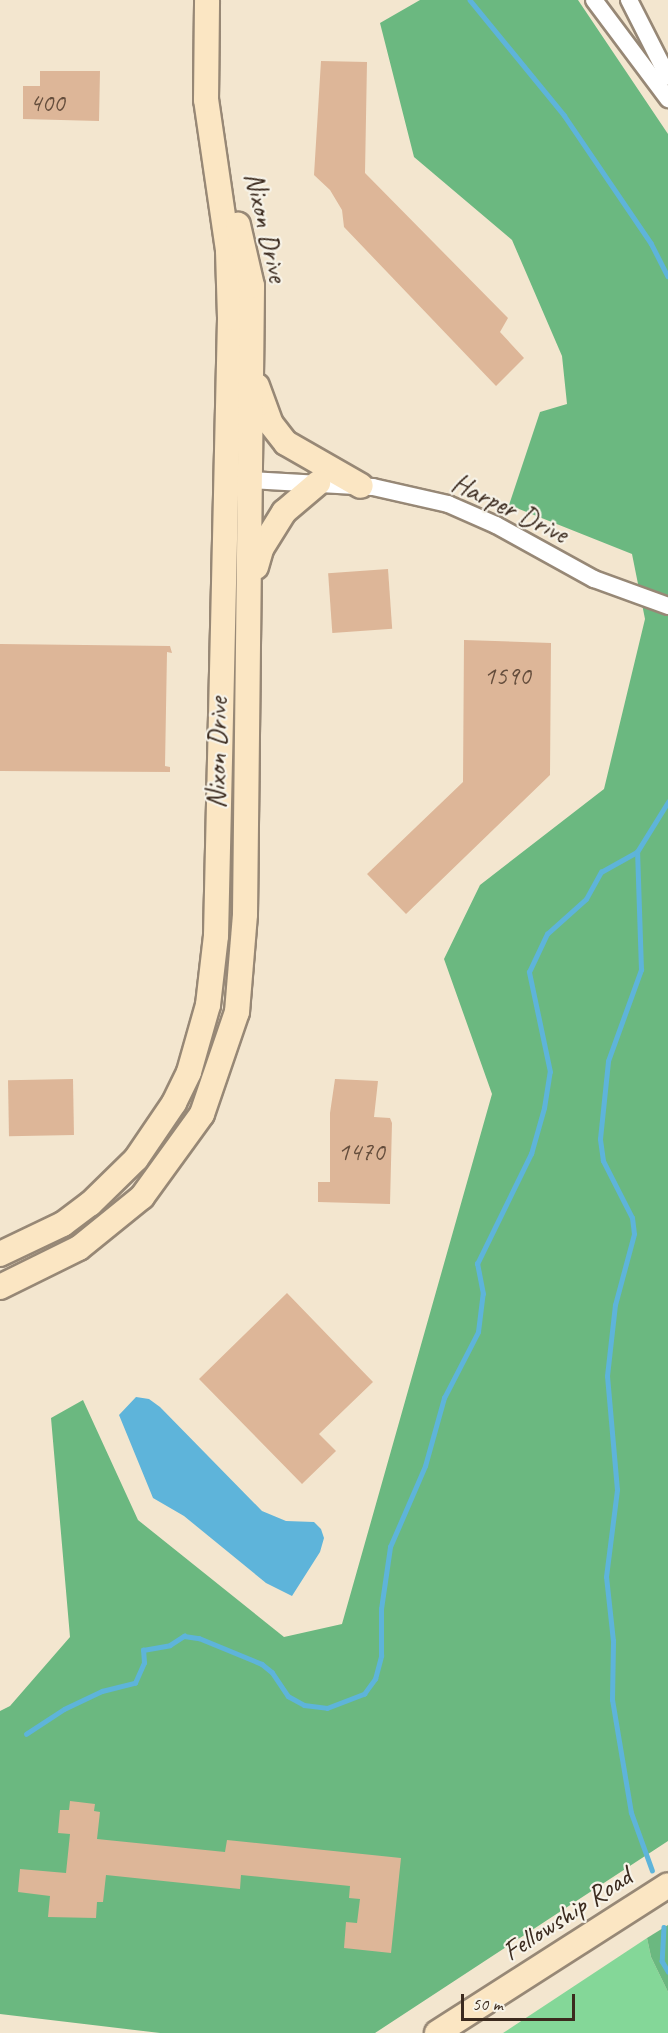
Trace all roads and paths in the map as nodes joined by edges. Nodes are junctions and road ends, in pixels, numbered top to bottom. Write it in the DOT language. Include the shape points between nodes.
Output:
graph roads {
  1 [pos="207,0"];
  2 [pos="594,0"];
  3 [pos="629,0"];
  4 [pos="668,77"];
  5 [pos="668,99"];
  6 [pos="208,122"];
  7 [pos="252,360"];
  8 [pos="236,477"];
  9 [pos="318,483"];
  10 [pos="361,486"];
  11 [pos="249,590"];
  12 [pos="668,606"];
  13 [pos="0,1254"];
  14 [pos="0,1287"];
  15 [pos="668,1885"];
  16 [pos="437,2033"];
  1 -- 6 [label="street, Nixon Drive"];
  2 -- 5 [label="street"];
  3 -- 4 [label="street"];
  6 -- 7 [label="street, Nixon Drive" via="235,209 252,286"];
  6 -- 8 [label="street, Nixon Drive" via="229,261"];
  7 -- 8 [label="street, Nixon Drive"];
  7 -- 10 [label="street" via="271,424 286,443"];
  8 -- 9 [label="street, Harper Drive"];
  8 -- 11 [label="street, Nixon Drive"];
  8 -- 13 [label="street, Nixon Drive" via="219,710 216,936 200,1039 174,1103 114,1182 63,1224"];
  9 -- 10 [label="street, Harper Drive"];
  9 -- 11 [label="street" via="284,512 270,531"];
  10 -- 12 [label="street, Harper Drive" via="458,507 594,579"];
  11 -- 14 [label="street, Nixon Drive" via="245,914 237,1012 202,1114 142,1197 79,1248"];
  15 -- 16 [label="street, Fellowship Road"];
}
